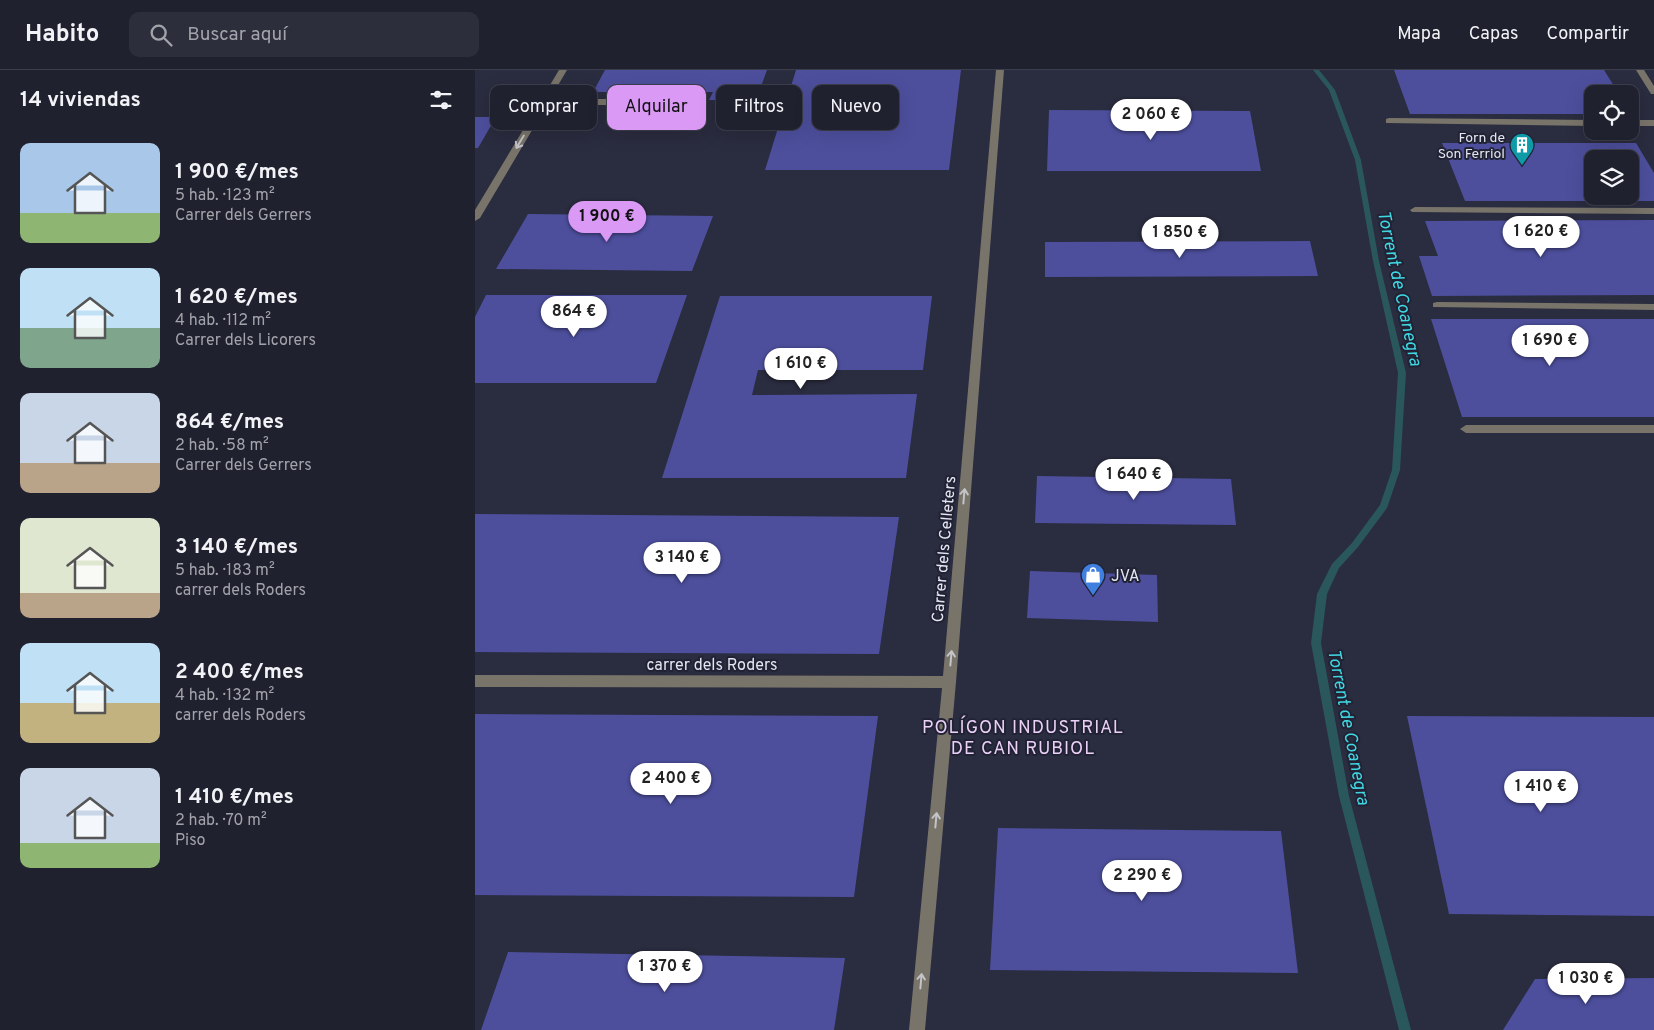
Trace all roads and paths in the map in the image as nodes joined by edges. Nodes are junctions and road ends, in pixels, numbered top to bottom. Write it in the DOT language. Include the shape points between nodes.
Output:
graph roads {
  1 [pos="563,70"];
  2 [pos="999,70"];
  3 [pos="1640,70"];
  4 [pos="554,85"];
  5 [pos="1654,92"];
  6 [pos="1389,121"];
  7 [pos="1584,123"];
  8 [pos="1639,123"];
  9 [pos="1654,123"];
  10 [pos="527,130"];
  11 [pos="1415,210"];
  12 [pos="1654,211"];
  13 [pos="475,218"];
  14 [pos="1437,305"];
  15 [pos="1654,307"];
  16 [pos="1466,429"];
  17 [pos="1654,429"];
  18 [pos="475,681"];
  19 [pos="949,682"];
  20 [pos="917,1030"];
  1 -- 4 [label="street"];
  19 -- 2 [label="street, Carrer dels Celleters, one-way"];
  3 -- 5 [label="street"];
  6 -- 7 [label="street"];
  8 -- 9 [label="street"];
  10 -- 13 [label="street, one-way"];
  11 -- 12 [label="street"];
  14 -- 15 [label="street"];
  16 -- 17 [label="street"];
  18 -- 19 [label="street, carrer dels Roders"];
  20 -- 19 [label="street, Carrer dels Celleters, one-way"];
}
